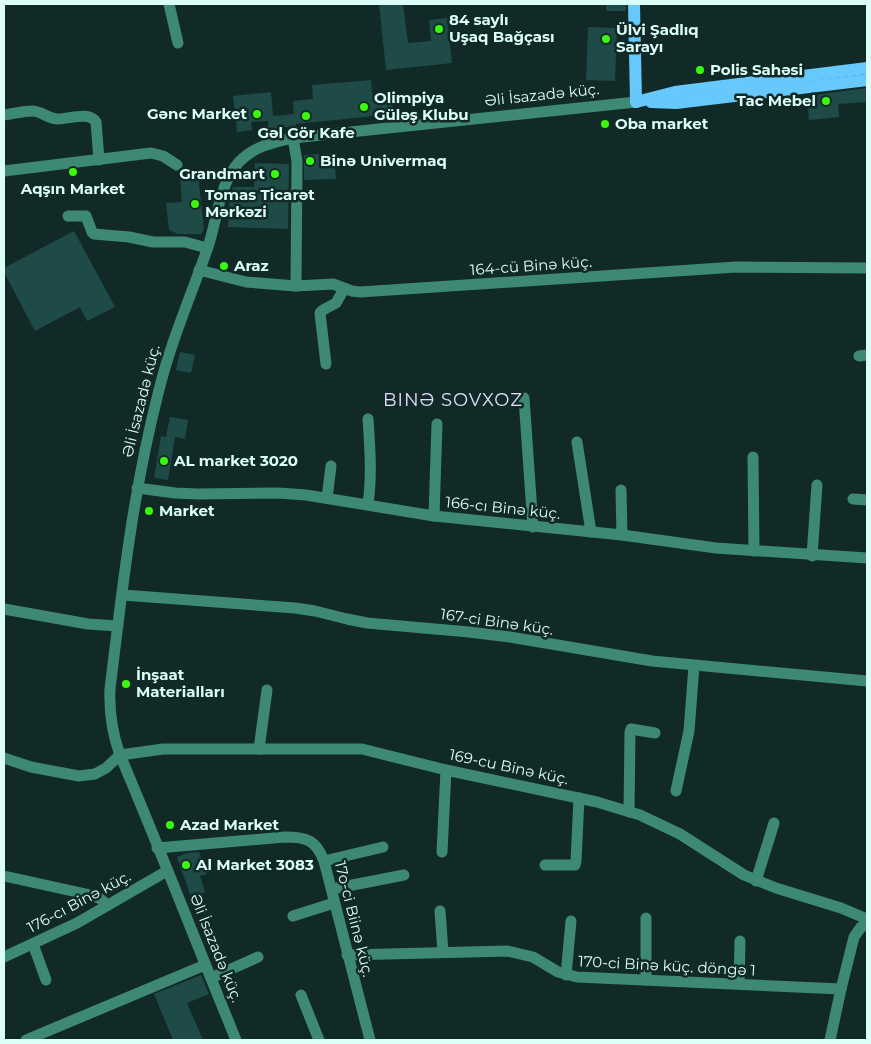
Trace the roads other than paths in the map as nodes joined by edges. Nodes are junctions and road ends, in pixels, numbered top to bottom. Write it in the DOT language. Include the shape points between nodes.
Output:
graph roads {
  1 [pos="169,4"];
  2 [pos="634,4"];
  3 [pos="178,43"];
  4 [pos="867,68"];
  5 [pos="867,80"];
  6 [pos="676,97"];
  7 [pos="636,102"];
  8 [pos="4,115"];
  9 [pos="293,138"];
  10 [pos="99,160"];
  11 [pos="176,165"];
  12 [pos="4,171"];
  13 [pos="68,216"];
  14 [pos="207,248"];
  15 [pos="867,268"];
  16 [pos="199,270"];
  17 [pos="296,286"];
  18 [pos="344,289"];
  19 [pos="326,364"];
  20 [pos="524,398"];
  21 [pos="368,419"];
  22 [pos="437,424"];
  23 [pos="577,442"];
  24 [pos="753,457"];
  25 [pos="331,466"];
  26 [pos="817,485"];
  27 [pos="137,488"];
  28 [pos="621,490"];
  29 [pos="327,498"];
  30 [pos="853,499"];
  31 [pos="867,500"];
  32 [pos="368,504"];
  33 [pos="434,516"];
  34 [pos="533,527"];
  35 [pos="591,532"];
  36 [pos="622,535"];
  37 [pos="754,551"];
  38 [pos="812,556"];
  39 [pos="867,558"];
  40 [pos="123,595"];
  41 [pos="4,609"];
  42 [pos="118,626"];
  43 [pos="694,666"];
  44 [pos="867,681"];
  45 [pos="267,690"];
  46 [pos="655,733"];
  47 [pos="259,749"];
  48 [pos="120,755"];
  49 [pos="4,758"];
  50 [pos="446,770"];
  51 [pos="676,791"];
  52 [pos="579,798"];
  53 [pos="629,812"];
  54 [pos="774,823"];
  55 [pos="382,847"];
  56 [pos="158,848"];
  57 [pos="442,852"];
  58 [pos="324,861"];
  59 [pos="545,865"];
  60 [pos="167,871"];
  61 [pos="404,875"];
  62 [pos="4,876"];
  63 [pos="756,881"];
  64 [pos="332,889"];
  65 [pos="334,903"];
  66 [pos="108,905"];
  67 [pos="440,911"];
  68 [pos="293,916"];
  69 [pos="646,918"];
  70 [pos="867,919"];
  71 [pos="571,921"];
  72 [pos="867,924"];
  73 [pos="740,941"];
  74 [pos="33,944"];
  75 [pos="443,952"];
  76 [pos="347,955"];
  77 [pos="4,957"];
  78 [pos="258,957"];
  79 [pos="205,965"];
  80 [pos="566,975"];
  81 [pos="211,978"];
  82 [pos="46,980"];
  83 [pos="646,980"];
  84 [pos="738,984"];
  85 [pos="840,989"];
  86 [pos="301,995"];
  87 [pos="26,1040"];
  88 [pos="236,1040"];
  89 [pos="319,1040"];
  90 [pos="370,1040"];
  91 [pos="830,1040"];
  1 -- 3 [label="street"];
  2 -- 7 [label="main road"];
  4 -- 6 [label="main road"];
  5 -- 6 [label="main road"];
  6 -- 7 [label="main road"];
  7 -- 9 [label="street, Əli İsazadə küç."];
  8 -- 10 [label="street" via="34,111 57,119 93,118"];
  9 -- 14 [label="street, Əli İsazadə küç." via="254,150 237,164 226,182"];
  9 -- 17 [label="street" via="296,161"];
  10 -- 11 [label="street" via="150,153"];
  10 -- 12 [label="street"];
  13 -- 14 [label="street" via="86,216 94,234 153,242 184,242"];
  14 -- 16 [label="street, Əli İsazadə küç."];
  15 -- 18 [label="street, 164-cü Binə küç." via="736,268 360,292"];
  16 -- 17 [label="street, 164-cü Binə küç." via="246,282"];
  16 -- 27 [label="street, Əli İsazadə küç." via="163,374"];
  17 -- 18 [label="street, 164-cü Binə küç." via="332,284"];
  18 -- 19 [label="street" via="336,303 320,313"];
  20 -- 34 [label="street"];
  21 -- 32 [label="street" via="371,468"];
  22 -- 33 [label="street"];
  23 -- 35 [label="street"];
  24 -- 37 [label="street"];
  25 -- 29 [label="street"];
  26 -- 38 [label="street"];
  27 -- 29 [label="street, 166-cı Binə küç." via="175,493 278,493"];
  27 -- 40 [label="street, Əli İsazadə küç."];
  28 -- 36 [label="street"];
  29 -- 32 [label="street, 166-cı Binə küç."];
  30 -- 31 [label="street"];
  32 -- 33 [label="street, 166-cı Binə küç."];
  33 -- 34 [label="street, 166-cı Binə küç."];
  34 -- 35 [label="street, 166-cı Binə küç."];
  35 -- 36 [label="street, 166-cı Binə küç."];
  36 -- 37 [label="street, 166-cı Binə küç."];
  37 -- 38 [label="street, 166-cı Binə küç."];
  38 -- 39 [label="street, 166-cı Binə küç."];
  40 -- 42 [label="street, Əli İsazadə küç."];
  40 -- 43 [label="street, 167-ci Binə küç." via="308,610 367,623 486,634"];
  41 -- 42 [label="street"];
  42 -- 48 [label="street, Əli İsazadə küç." via="110,710"];
  43 -- 44 [label="street, 167-ci Binə küç."];
  43 -- 51 [label="street" via="689,731"];
  45 -- 47 [label="street"];
  46 -- 53 [label="street" via="632,729 630,732"];
  47 -- 48 [label="street, 169-cu Binə küç." via="163,749"];
  47 -- 50 [label="street, 169-cu Binə küç." via="362,749"];
  48 -- 49 [label="street" via="95,774 79,776"];
  48 -- 56 [label="street, Əli İsazadə küç."];
  50 -- 52 [label="street, 169-cu Binə küç."];
  50 -- 57 [label="street"];
  52 -- 53 [label="street, 169-cu Binə küç."];
  52 -- 59 [label="street" via="575,865"];
  53 -- 63 [label="street, 169-cu Binə küç." via="668,827"];
  54 -- 63 [label="street"];
  55 -- 58 [label="street"];
  56 -- 58 [label="street, 17o-ci Biinə küç." via="298,837 316,845"];
  56 -- 60 [label="street, Əli İsazadə küç."];
  58 -- 64 [label="street, 17o-ci Biinə küç."];
  60 -- 66 [label="street, 176-cı Binə küç."];
  60 -- 79 [label="street, Əli İsazadə küç."];
  61 -- 64 [label="street"];
  62 -- 66 [label="street" via="86,894"];
  63 -- 70 [label="street, 169-cu Binə küç."];
  64 -- 65 [label="street, 17o-ci Biinə küç."];
  65 -- 68 [label="street"];
  65 -- 76 [label="street, 17o-ci Biinə küç."];
  66 -- 74 [label="street, 176-cı Binə küç."];
  67 -- 75 [label="street"];
  69 -- 83 [label="street"];
  71 -- 80 [label="street"];
  72 -- 85 [label="street" via="854,937"];
  73 -- 84 [label="street"];
  74 -- 77 [label="street, 176-cı Binə küç."];
  74 -- 82 [label="street"];
  75 -- 76 [label="street, 170-ci Binə küç. döngə 1"];
  75 -- 80 [label="street, 170-ci Binə küç. döngə 1" via="523,953"];
  76 -- 90 [label="street, 17o-ci Biinə küç."];
  78 -- 81 [label="street"];
  79 -- 81 [label="street, Əli İsazadə küç."];
  79 -- 87 [label="street"];
  80 -- 83 [label="street, 170-ci Binə küç. döngə 1"];
  81 -- 88 [label="street, Əli İsazadə küç."];
  83 -- 84 [label="street, 170-ci Binə küç. döngə 1"];
  84 -- 85 [label="street, 170-ci Binə küç. döngə 1"];
  85 -- 91 [label="street"];
  86 -- 89 [label="street"];
}
